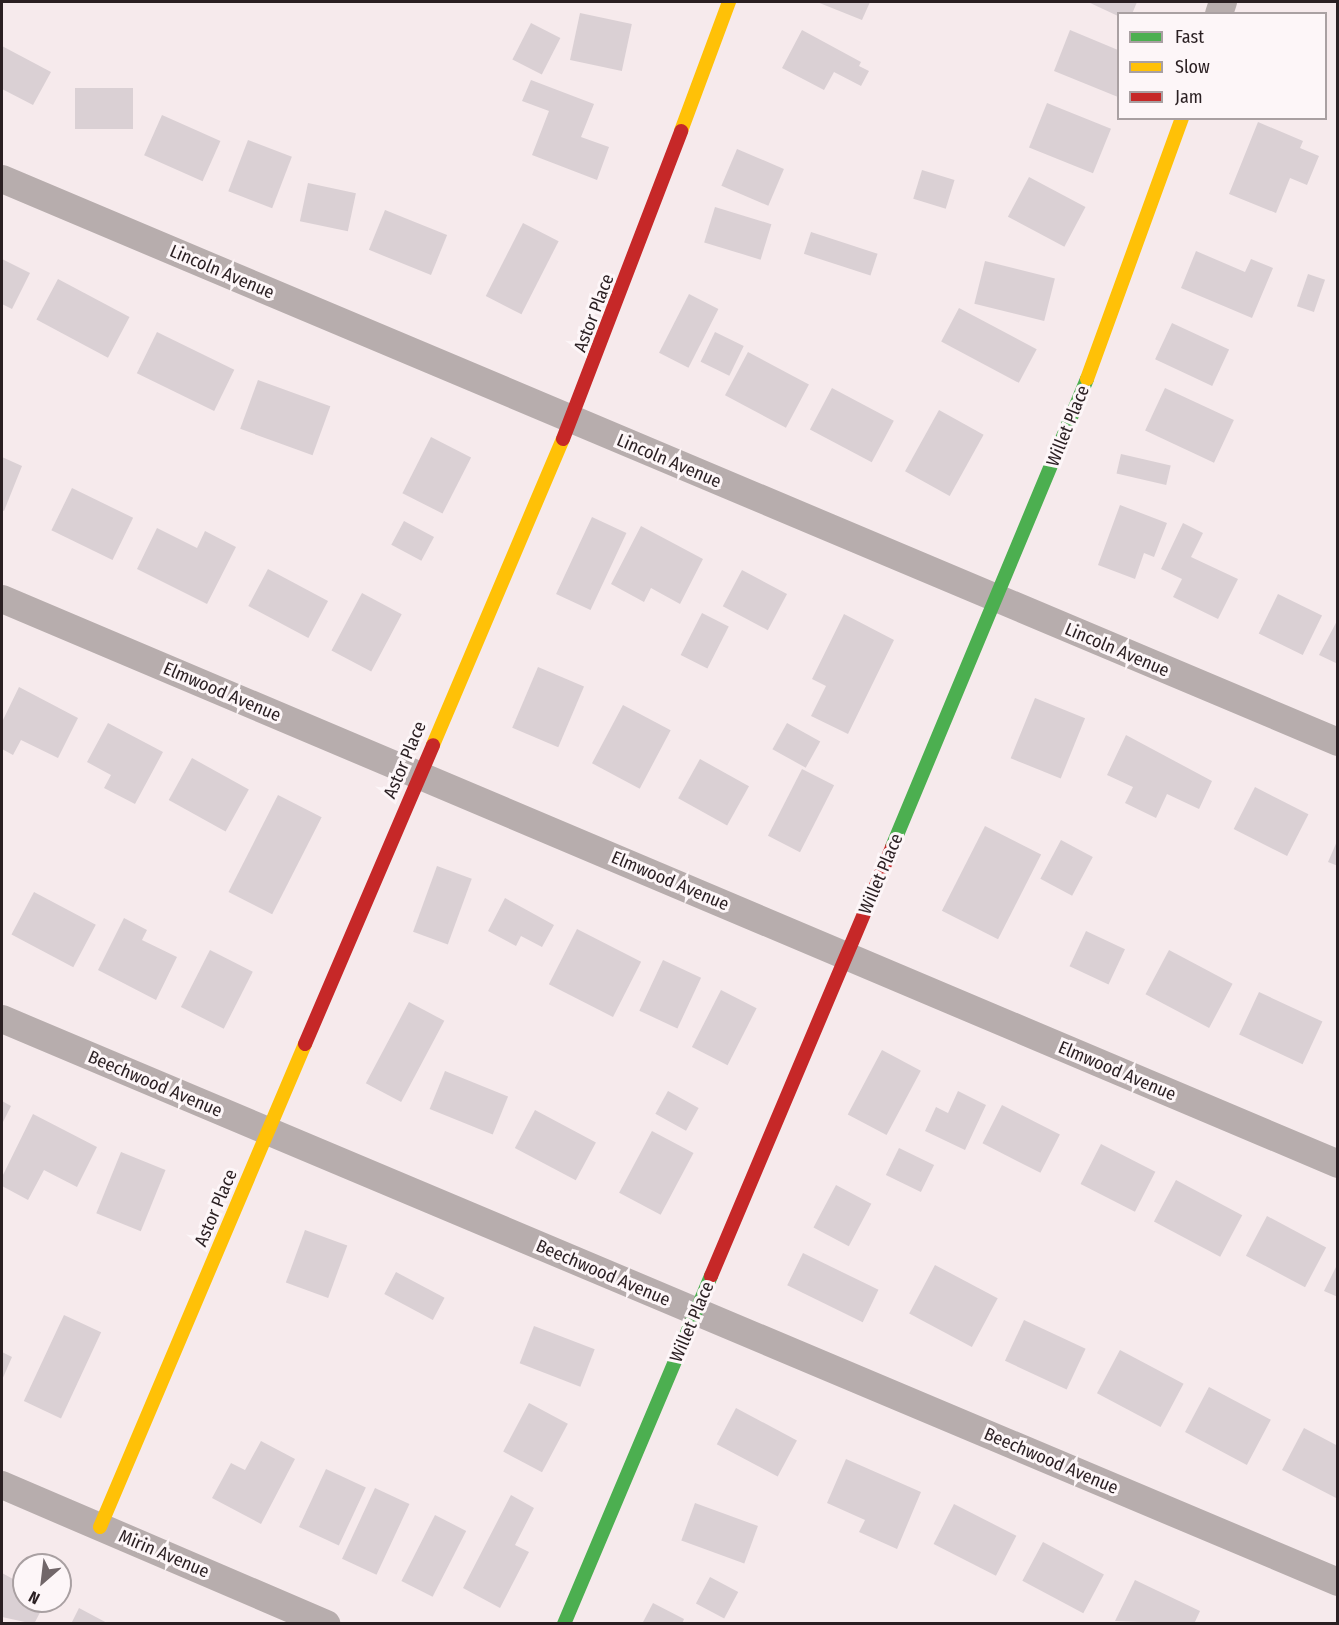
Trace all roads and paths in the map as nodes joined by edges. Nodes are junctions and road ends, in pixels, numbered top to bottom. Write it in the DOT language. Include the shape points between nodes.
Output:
graph roads {
  1 [pos="729,2"];
  2 [pos="1181,120"];
  3 [pos="2,179"];
  4 [pos="569,418"];
  5 [pos="2,599"];
  6 [pos="997,599"];
  7 [pos="1338,742"];
  8 [pos="418,774"];
  9 [pos="846,956"];
  10 [pos="2,1019"];
  11 [pos="267,1131"];
  12 [pos="1338,1164"];
  13 [pos="696,1312"];
  14 [pos="2,1485"];
  15 [pos="100,1527"];
  16 [pos="1338,1582"];
  17 [pos="327,1623"];
  18 [pos="564,1623"];
  1 -- 4 [label="street, Astor Place" via="597,358"];
  2 -- 6 [label="street, Willet Place" via="1108,328"];
  3 -- 4 [label="street, Lincoln Avenue"];
  4 -- 6 [label="street, Lincoln Avenue"];
  4 -- 8 [label="street, Astor Place"];
  5 -- 8 [label="street, Elmwood Avenue"];
  6 -- 7 [label="street, Lincoln Avenue"];
  6 -- 9 [label="street, Willet Place"];
  8 -- 9 [label="street, Elmwood Avenue"];
  8 -- 11 [label="street, Astor Place"];
  9 -- 12 [label="street, Elmwood Avenue"];
  9 -- 13 [label="street, Willet Place"];
  10 -- 11 [label="street, Beechwood Avenue"];
  11 -- 13 [label="street, Beechwood Avenue"];
  11 -- 15 [label="street, Astor Place"];
  13 -- 16 [label="street, Beechwood Avenue"];
  13 -- 18 [label="street, Willet Place"];
  14 -- 15 [label="street, Mirin Avenue"];
  15 -- 17 [label="street, Mirin Avenue"];
}
